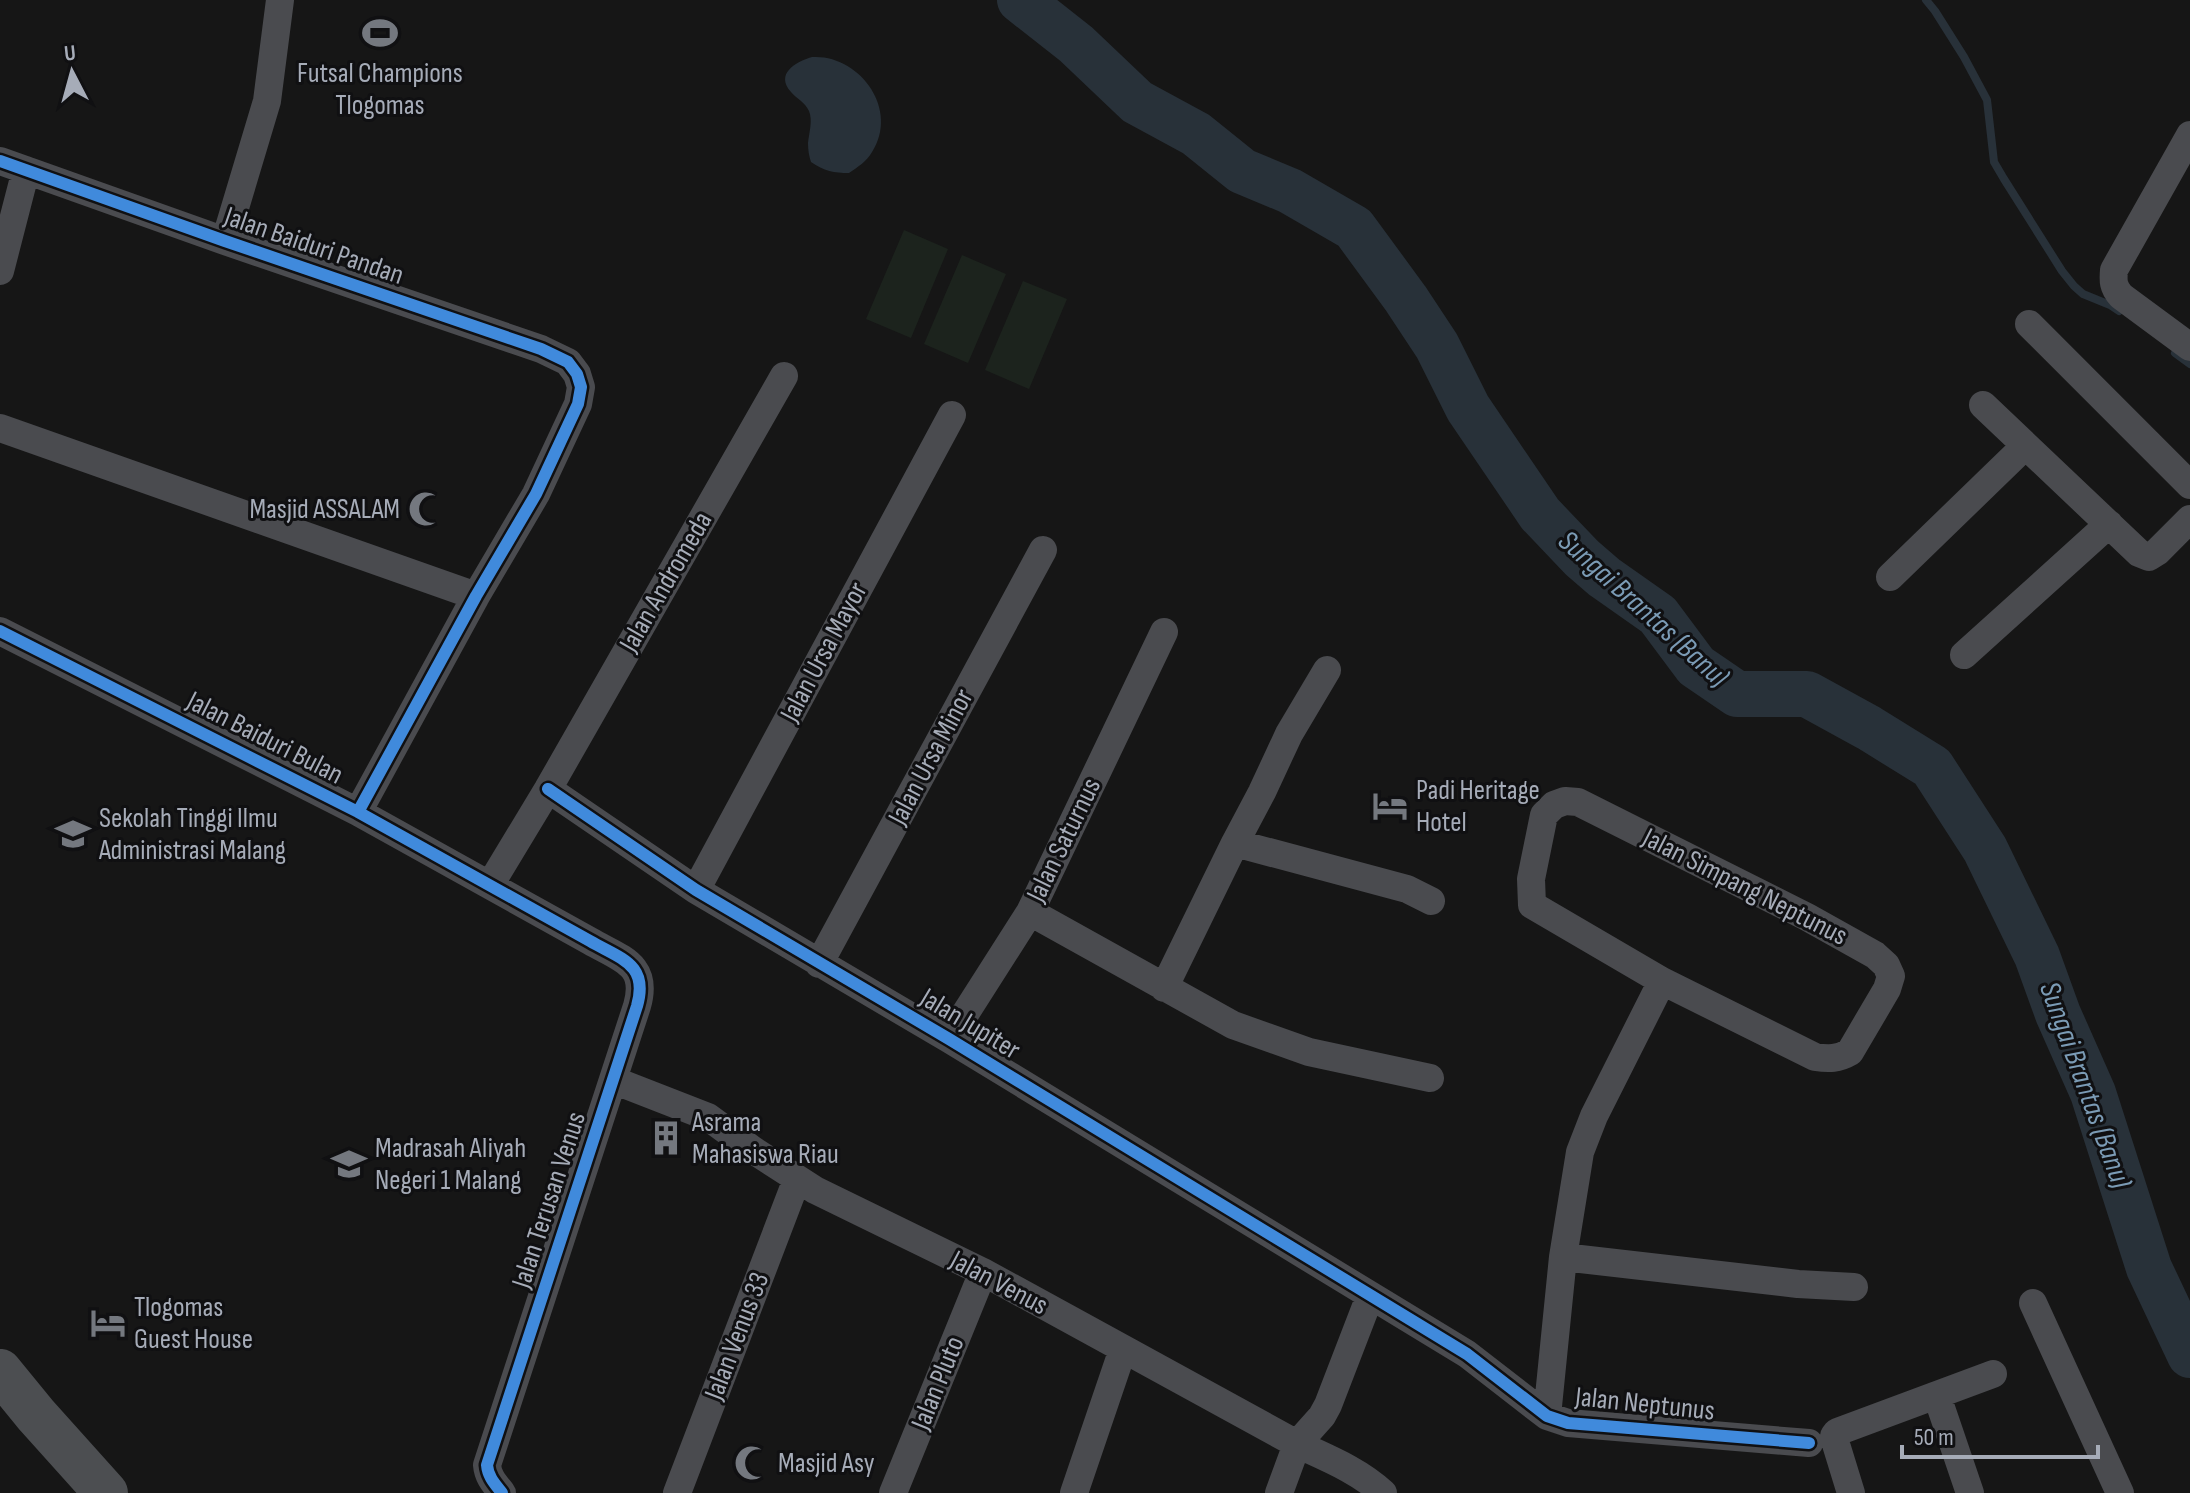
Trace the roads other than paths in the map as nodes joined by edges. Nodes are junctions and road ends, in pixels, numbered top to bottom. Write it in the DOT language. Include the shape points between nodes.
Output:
graph roads {
  1 [pos="280,0"];
  2 [pos="2190,135"];
  3 [pos="13,166"];
  4 [pos="225,241"];
  5 [pos="0,271"];
  6 [pos="2029,324"];
  7 [pos="2190,347"];
  8 [pos="784,376"];
  9 [pos="1983,405"];
  10 [pos="952,415"];
  11 [pos="0,428"];
  12 [pos="2025,446"];
  13 [pos="2190,485"];
  14 [pos="2190,519"];
  15 [pos="2109,524"];
  16 [pos="1043,550"];
  17 [pos="1890,577"];
  18 [pos="476,596"];
  19 [pos="0,631"];
  20 [pos="1164,632"];
  21 [pos="1964,655"];
  22 [pos="1327,670"];
  23 [pos="548,789"];
  24 [pos="358,812"];
  25 [pos="1235,843"];
  26 [pos="490,885"];
  27 [pos="696,890"];
  28 [pos="1431,901"];
  29 [pos="1030,912"];
  30 [pos="590,941"];
  31 [pos="819,964"];
  32 [pos="1662,981"];
  33 [pos="1164,988"];
  34 [pos="949,1039"];
  35 [pos="1430,1078"];
  36 [pos="613,1080"];
  37 [pos="797,1179"];
  38 [pos="1563,1257"];
  39 [pos="983,1272"];
  40 [pos="1854,1287"];
  41 [pos="1370,1296"];
  42 [pos="2033,1303"];
  43 [pos="1123,1349"];
  44 [pos="0,1371"];
  45 [pos="1993,1374"];
  46 [pos="1937,1396"];
  47 [pos="1547,1416"];
  48 [pos="1809,1443"];
  49 [pos="1297,1444"];
  50 [pos="106,1493"];
  51 [pos="502,1493"];
  52 [pos="677,1493"];
  53 [pos="893,1493"];
  54 [pos="1074,1493"];
  55 [pos="1279,1493"];
  56 [pos="1383,1493"];
  57 [pos="1851,1493"];
  58 [pos="1970,1493"];
  59 [pos="2120,1493"];
  1 -- 4 [label="street" via="267,101"];
  2 -- 7 [label="street" via="2114,270 2113,281 2121,296"];
  3 -- 4 [label="street, Jalan Baiduri Pandan"];
  3 -- 5 [label="street"];
  4 -- 18 [label="street, Jalan Baiduri Pandan" via="541,349 568,362 577,374 578,404 536,494"];
  6 -- 13 [label="street"];
  8 -- 23 [label="street, Jalan Andromeda"];
  9 -- 12 [label="street"];
  10 -- 27 [label="street, Jalan Ursa Mayor"];
  11 -- 18 [label="street"];
  12 -- 15 [label="street"];
  12 -- 17 [label="street"];
  14 -- 15 [label="street" via="2149,557"];
  15 -- 21 [label="street"];
  16 -- 31 [label="street, Jalan Ursa Minor"];
  18 -- 24 [label="street"];
  19 -- 24 [label="street, Jalan Baiduri Bulan"];
  20 -- 29 [label="street, Jalan Saturnus"];
  22 -- 25 [label="street"];
  23 -- 26 [label="street"];
  23 -- 27 [label="street, Jalan Jupiter"];
  24 -- 26 [label="street, Jalan Baiduri Bulan"];
  25 -- 28 [label="street" via="1407,889"];
  25 -- 33 [label="street"];
  26 -- 30 [label="street, Jalan Baiduri Bulan"];
  27 -- 31 [label="street, Jalan Jupiter"];
  29 -- 33 [label="street"];
  29 -- 34 [label="street, Jalan Saturnus"];
  30 -- 36 [label="street, Jalan Terusan Venus" via="628,963 641,982"];
  31 -- 34 [label="street, Jalan Jupiter"];
  32 -- 32 [label="street, Jalan Simpang Neptunus" via="1532,905 1531,879 1544,815 1554,805 1578,802 1807,917 1875,955 1891,976 1850,1052 1829,1059 1815,1057"];
  32 -- 38 [label="street" via="1580,1152"];
  33 -- 35 [label="street" via="1233,1025 1295,1048"];
  34 -- 41 [label="street, Jalan Jupiter"];
  36 -- 37 [label="street, Jalan Venus" via="708,1117"];
  36 -- 51 [label="street, Jalan Terusan Venus" via="487,1465"];
  37 -- 39 [label="street, Jalan Venus"];
  37 -- 52 [label="street, Jalan Venus 33"];
  38 -- 40 [label="street"];
  38 -- 47 [label="street"];
  39 -- 43 [label="street, Jalan Venus"];
  39 -- 53 [label="street, Jalan Pluto"];
  41 -- 47 [label="street, Jalan Neptunus" via="1467,1354"];
  41 -- 49 [label="street" via="1328,1405"];
  42 -- 59 [label="street"];
  43 -- 49 [label="street, Jalan Venus"];
  43 -- 54 [label="street"];
  44 -- 50 [label="main road"];
  45 -- 46 [label="street"];
  46 -- 57 [label="street" via="1837,1432"];
  46 -- 58 [label="street"];
  47 -- 48 [label="street, Jalan Neptunus" via="1568,1423"];
  49 -- 55 [label="street"];
  49 -- 56 [label="street, Jalan Venus"];
}
